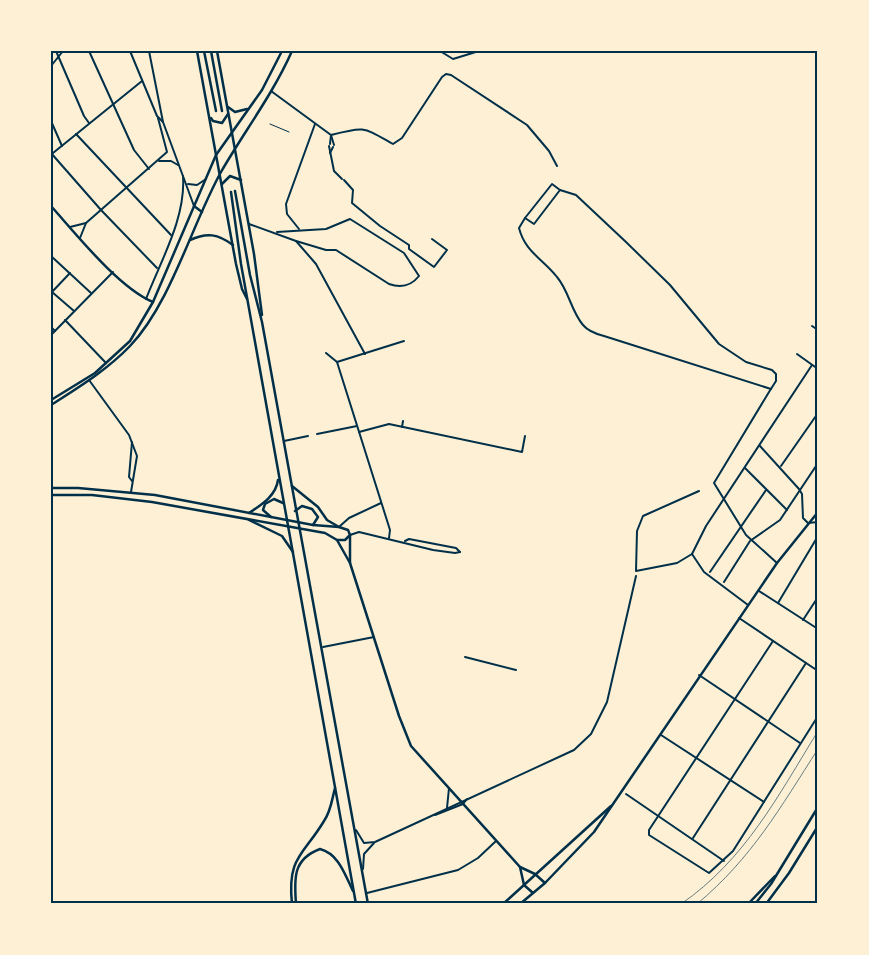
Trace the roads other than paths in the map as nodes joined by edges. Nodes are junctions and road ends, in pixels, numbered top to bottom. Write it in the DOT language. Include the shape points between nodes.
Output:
graph roads {
  1 [pos="56,51"];
  2 [pos="63,51"];
  3 [pos="89,51"];
  4 [pos="130,51"];
  5 [pos="149,51"];
  6 [pos="197,51"];
  7 [pos="204,51"];
  8 [pos="211,51"];
  9 [pos="217,51"];
  10 [pos="282,51"];
  11 [pos="292,51"];
  12 [pos="440,51"];
  13 [pos="479,51"];
  14 [pos="58,57"];
  15 [pos="51,66"];
  16 [pos="142,80"];
  17 [pos="271,91"];
  18 [pos="112,105"];
  19 [pos="227,105"];
  20 [pos="249,108"];
  21 [pos="216,111"];
  22 [pos="222,111"];
  23 [pos="228,113"];
  24 [pos="157,116"];
  25 [pos="210,117"];
  26 [pos="51,121"];
  27 [pos="163,122"];
  28 [pos="89,123"];
  29 [pos="270,124"];
  30 [pos="315,124"];
  31 [pos="232,132"];
  32 [pos="289,132"];
  33 [pos="76,134"];
  34 [pos="332,135"];
  35 [pos="62,146"];
  36 [pos="236,150"];
  37 [pos="330,153"];
  38 [pos="52,154"];
  39 [pos="216,155"];
  40 [pos="157,162"];
  41 [pos="178,165"];
  42 [pos="557,166"];
  43 [pos="149,169"];
  44 [pos="220,173"];
  45 [pos="183,175"];
  46 [pos="207,177"];
  47 [pos="241,180"];
  48 [pos="188,184"];
  49 [pos="222,184"];
  50 [pos="126,188"];
  51 [pos="560,190"];
  52 [pos="235,191"];
  53 [pos="231,192"];
  54 [pos="51,206"];
  55 [pos="194,206"];
  56 [pos="101,210"];
  57 [pos="202,212"];
  58 [pos="525,218"];
  59 [pos="86,223"];
  60 [pos="249,224"];
  61 [pos="70,227"];
  62 [pos="298,229"];
  63 [pos="277,232"];
  64 [pos="171,235"];
  65 [pos="80,238"];
  66 [pos="432,239"];
  67 [pos="296,240"];
  68 [pos="189,241"];
  69 [pos="233,245"];
  70 [pos="51,256"];
  71 [pos="157,268"];
  72 [pos="113,272"];
  73 [pos="70,273"];
  74 [pos="52,293"];
  75 [pos="91,293"];
  76 [pos="146,299"];
  77 [pos="153,302"];
  78 [pos="160,303"];
  79 [pos="249,303"];
  80 [pos="74,311"];
  81 [pos="65,320"];
  82 [pos="262,322"];
  83 [pos="51,326"];
  84 [pos="812,326"];
  85 [pos="55,330"];
  86 [pos="818,330"];
  87 [pos="51,335"];
  88 [pos="404,341"];
  89 [pos="326,353"];
  90 [pos="365,354"];
  91 [pos="797,354"];
  92 [pos="337,362"];
  93 [pos="106,363"];
  94 [pos="812,365"];
  95 [pos="818,369"];
  96 [pos="89,380"];
  97 [pos="771,389"];
  98 [pos="51,400"];
  99 [pos="51,405"];
  100 [pos="818,413"];
  101 [pos="403,421"];
  102 [pos="357,426"];
  103 [pos="402,427"];
  104 [pos="359,432"];
  105 [pos="317,434"];
  106 [pos="308,436"];
  107 [pos="525,436"];
  108 [pos="283,441"];
  109 [pos="132,442"];
  110 [pos="759,445"];
  111 [pos="137,456"];
  112 [pos="130,457"];
  113 [pos="818,463"];
  114 [pos="781,466"];
  115 [pos="744,468"];
  116 [pos="279,476"];
  117 [pos="132,481"];
  118 [pos="290,485"];
  119 [pos="51,488"];
  120 [pos="766,490"];
  121 [pos="699,491"];
  122 [pos="801,491"];
  123 [pos="131,492"];
  124 [pos="51,495"];
  125 [pos="725,498"];
  126 [pos="284,503"];
  127 [pos="381,503"];
  128 [pos="787,510"];
  129 [pos="295,511"];
  130 [pos="818,512"];
  131 [pos="248,513"];
  132 [pos="271,518"];
  133 [pos="249,520"];
  134 [pos="818,522"];
  135 [pos="808,523"];
  136 [pos="313,525"];
  137 [pos="740,525"];
  138 [pos="339,527"];
  139 [pos="350,535"];
  140 [pos="818,536"];
  141 [pos="389,538"];
  142 [pos="337,540"];
  143 [pos="750,541"];
  144 [pos="405,542"];
  145 [pos="692,554"];
  146 [pos="294,555"];
  147 [pos="350,562"];
  148 [pos="777,563"];
  149 [pos="710,572"];
  150 [pos="636,576"];
  151 [pos="724,582"];
  152 [pos="758,590"];
  153 [pos="818,597"];
  154 [pos="778,603"];
  155 [pos="748,605"];
  156 [pos="739,618"];
  157 [pos="803,620"];
  158 [pos="818,629"];
  159 [pos="374,638"];
  160 [pos="772,641"];
  161 [pos="322,647"];
  162 [pos="465,657"];
  163 [pos="806,663"];
  164 [pos="516,670"];
  165 [pos="818,671"];
  166 [pos="699,675"];
  167 [pos="734,700"];
  168 [pos="818,716"];
  169 [pos="767,722"];
  170 [pos="660,734"];
  171 [pos="800,744"];
  172 [pos="696,758"];
  173 [pos="729,780"];
  174 [pos="336,787"];
  175 [pos="449,788"];
  176 [pos="626,794"];
  177 [pos="615,802"];
  178 [pos="764,802"];
  179 [pos="462,803"];
  180 [pos="818,807"];
  181 [pos="446,808"];
  182 [pos="435,816"];
  183 [pos="659,816"];
  184 [pos="354,826"];
  185 [pos="818,826"];
  186 [pos="693,838"];
  187 [pos="496,841"];
  188 [pos="375,842"];
  189 [pos="724,861"];
  190 [pos="520,867"];
  191 [pos="779,871"];
  192 [pos="362,874"];
  193 [pos="535,874"];
  194 [pos="545,883"];
  195 [pos="524,885"];
  196 [pos="533,893"];
  197 [pos="366,894"];
  198 [pos="355,895"];
  199 [pos="294,904"];
  200 [pos="356,904"];
  201 [pos="368,904"];
  202 [pos="503,904"];
  203 [pos="520,904"];
  204 [pos="748,904"];
  205 [pos="755,904"];
  206 [pos="766,904"];
  1 -- 14 [label="street"];
  2 -- 14 [label="street"];
  3 -- 18 [label="street"];
  4 -- 16 [label="street"];
  5 -- 27 [label="street"];
  6 -- 25 [label="main road"];
  7 -- 21 [label="main road"];
  8 -- 22 [label="main road"];
  9 -- 19 [label="main road"];
  10 -- 20 [label="main road" via="274,70"];
  11 -- 17 [label="main road"];
  12 -- 13 [label="street" via="453,59"];
  14 -- 15 [label="street"];
  14 -- 28 [label="street"];
  16 -- 18 [label="street"];
  16 -- 24 [label="street"];
  17 -- 30 [label="street"];
  17 -- 36 [label="main road"];
  18 -- 28 [label="street"];
  18 -- 43 [label="street" via="134,150"];
  19 -- 20 [label="main road" via="235,112"];
  19 -- 23 [label="main road"];
  20 -- 31 [label="main road"];
  23 -- 25 [label="main road" via="222,123 213,122"];
  23 -- 31 [label="main road"];
  24 -- 27 [label="street"];
  24 -- 40 [label="street" via="167,149"];
  25 -- 39 [label="main road"];
  26 -- 35 [label="street"];
  27 -- 41 [label="street"];
  28 -- 33 [label="street"];
  29 -- 32 [label="street"];
  30 -- 34 [label="street"];
  30 -- 62 [label="street" via="286,204 287,214"];
  31 -- 36 [label="main road"];
  31 -- 39 [label="main road"];
  33 -- 35 [label="street"];
  33 -- 50 [label="street"];
  34 -- 37 [label="street"];
  34 -- 37 [label="street"];
  34 -- 42 [label="street" via="365,128 392,144 402,138 446,74 526,125 549,151"];
  35 -- 38 [label="street"];
  36 -- 44 [label="main road"];
  36 -- 47 [label="main road"];
  37 -- 66 [label="street" via="334,171 353,190 352,202 434,267 446,250"];
  38 -- 56 [label="street"];
  39 -- 44 [label="main road"];
  39 -- 46 [label="main road"];
  40 -- 41 [label="street" via="166,160"];
  40 -- 43 [label="street"];
  41 -- 45 [label="street"];
  43 -- 50 [label="street"];
  44 -- 49 [label="main road"];
  44 -- 57 [label="main road"];
  45 -- 48 [label="street"];
  45 -- 64 [label="street" via="182,210"];
  46 -- 48 [label="street" via="197,185"];
  46 -- 55 [label="main road"];
  47 -- 49 [label="main road" via="230,176"];
  47 -- 60 [label="main road"];
  48 -- 55 [label="street"];
  49 -- 69 [label="main road"];
  50 -- 56 [label="street"];
  50 -- 64 [label="street"];
  51 -- 58 [label="street" via="552,184"];
  51 -- 58 [label="street" via="534,224"];
  51 -- 97 [label="street" via="576,195 626,242 670,285 719,344 746,362 774,371 777,376"];
  52 -- 82 [label="main road"];
  53 -- 79 [label="main road"];
  54 -- 61 [label="main road"];
  55 -- 57 [label="main road"];
  55 -- 77 [label="main road"];
  56 -- 59 [label="street"];
  56 -- 71 [label="street"];
  57 -- 68 [label="main road"];
  58 -- 97 [label="street" via="519,228 524,243 558,278 576,315 587,329"];
  59 -- 61 [label="street"];
  59 -- 65 [label="street"];
  60 -- 63 [label="street"];
  60 -- 82 [label="main road" via="261,294"];
  61 -- 65 [label="main road"];
  62 -- 63 [label="street"];
  62 -- 67 [label="street" via="326,230 350,219 404,252 419,276 406,286 398,287 388,284 336,250"];
  63 -- 67 [label="street"];
  64 -- 71 [label="street"];
  65 -- 72 [label="main road"];
  67 -- 90 [label="street" via="316,264"];
  68 -- 69 [label="main road" via="203,235 215,235"];
  68 -- 78 [label="main road"];
  69 -- 79 [label="main road" via="242,289"];
  70 -- 73 [label="street"];
  71 -- 76 [label="street"];
  72 -- 75 [label="street"];
  72 -- 76 [label="main road"];
  73 -- 74 [label="street"];
  73 -- 75 [label="street"];
  74 -- 80 [label="street"];
  75 -- 80 [label="street"];
  76 -- 77 [label="main road"];
  77 -- 78 [label="main road"];
  77 -- 93 [label="main road" via="130,342"];
  78 -- 96 [label="main road" via="130,346"];
  79 -- 116 [label="main road"];
  80 -- 81 [label="street"];
  81 -- 85 [label="street"];
  81 -- 93 [label="street"];
  82 -- 108 [label="main road"];
  83 -- 85 [label="street"];
  84 -- 86 [label="street"];
  85 -- 87 [label="street"];
  88 -- 90 [label="street"];
  89 -- 92 [label="street"];
  90 -- 92 [label="street"];
  91 -- 94 [label="street"];
  92 -- 102 [label="street"];
  93 -- 98 [label="main road"];
  94 -- 95 [label="street"];
  94 -- 110 [label="street"];
  96 -- 99 [label="main road"];
  96 -- 109 [label="street"];
  97 -- 125 [label="street" via="714,483"];
  100 -- 114 [label="street"];
  101 -- 103 [label="street"];
  102 -- 104 [label="street"];
  102 -- 105 [label="street"];
  103 -- 104 [label="street" via="389,424"];
  103 -- 107 [label="street" via="522,452"];
  104 -- 127 [label="street"];
  106 -- 108 [label="street"];
  108 -- 118 [label="main road"];
  109 -- 111 [label="street"];
  109 -- 112 [label="street"];
  110 -- 114 [label="street"];
  110 -- 115 [label="street"];
  111 -- 112 [label="street"];
  111 -- 117 [label="street"];
  112 -- 117 [label="street"];
  113 -- 122 [label="street"];
  114 -- 122 [label="street"];
  115 -- 120 [label="street"];
  115 -- 125 [label="street"];
  116 -- 126 [label="main road"];
  116 -- 131 [label="main road" via="271,495"];
  117 -- 123 [label="street"];
  118 -- 129 [label="main road"];
  118 -- 138 [label="main road"];
  119 -- 123 [label="main road"];
  120 -- 128 [label="street"];
  120 -- 137 [label="street"];
  121 -- 145 [label="street" via="643,516 637,531 636,571 677,563"];
  122 -- 128 [label="street"];
  122 -- 135 [label="street" via="803,518"];
  123 -- 131 [label="main road"];
  124 -- 133 [label="main road" via="92,495 144,501"];
  125 -- 137 [label="street"];
  125 -- 145 [label="street"];
  126 -- 132 [label="main road" via="274,499 265,504 263,510"];
  126 -- 146 [label="main road"];
  127 -- 138 [label="street" via="349,518"];
  127 -- 141 [label="street" via="390,530"];
  128 -- 143 [label="street" via="780,520"];
  129 -- 136 [label="main road" via="302,506 312,509 318,517"];
  129 -- 161 [label="main road"];
  130 -- 135 [label="main road"];
  131 -- 132 [label="main road"];
  132 -- 136 [label="main road"];
  133 -- 142 [label="main road" via="331,534"];
  133 -- 146 [label="main road" via="282,536"];
  134 -- 135 [label="street"];
  135 -- 148 [label="main road"];
  136 -- 138 [label="main road"];
  137 -- 143 [label="street"];
  137 -- 149 [label="street"];
  138 -- 139 [label="main road" via="348,530"];
  139 -- 141 [label="street" via="359,532"];
  139 -- 142 [label="main road" via="345,540"];
  139 -- 147 [label="main road"];
  140 -- 154 [label="street"];
  141 -- 144 [label="street"];
  142 -- 147 [label="main road"];
  143 -- 148 [label="street"];
  143 -- 151 [label="street"];
  144 -- 144 [label="street" via="455,554 460,552 456,548 409,539"];
  145 -- 155 [label="street" via="704,572"];
  146 -- 174 [label="main road"];
  147 -- 159 [label="main road"];
  148 -- 152 [label="main road"];
  150 -- 179 [label="street" via="610,691 591,734 574,750"];
  152 -- 154 [label="street"];
  152 -- 155 [label="main road"];
  153 -- 157 [label="street"];
  154 -- 157 [label="street"];
  155 -- 156 [label="main road"];
  156 -- 160 [label="street"];
  156 -- 166 [label="main road"];
  157 -- 158 [label="street"];
  159 -- 161 [label="street"];
  159 -- 175 [label="main road" via="411,746"];
  160 -- 163 [label="street"];
  160 -- 167 [label="street"];
  161 -- 184 [label="main road"];
  162 -- 164 [label="street"];
  163 -- 165 [label="street"];
  163 -- 169 [label="street"];
  166 -- 167 [label="street"];
  166 -- 170 [label="main road"];
  167 -- 169 [label="street"];
  167 -- 172 [label="street"];
  168 -- 171 [label="street"];
  169 -- 171 [label="street"];
  169 -- 173 [label="street"];
  170 -- 172 [label="street"];
  170 -- 177 [label="main road"];
  171 -- 178 [label="street"];
  172 -- 173 [label="street"];
  172 -- 183 [label="street"];
  173 -- 178 [label="street"];
  173 -- 186 [label="street"];
  174 -- 198 [label="main road"];
  174 -- 199 [label="main road" via="325,820 301,851 294,866 290,887"];
  175 -- 179 [label="main road"];
  175 -- 181 [label="street"];
  176 -- 183 [label="street"];
  177 -- 193 [label="main road"];
  177 -- 194 [label="main road" via="581,847"];
  178 -- 189 [label="street"];
  179 -- 181 [label="street"];
  179 -- 182 [label="street"];
  179 -- 187 [label="main road"];
  180 -- 191 [label="main road"];
  181 -- 182 [label="street"];
  182 -- 188 [label="street"];
  183 -- 186 [label="street"];
  183 -- 189 [label="street" via="649,835 709,872"];
  184 -- 188 [label="street" via="364,843"];
  184 -- 192 [label="main road"];
  185 -- 206 [label="main road"];
  186 -- 189 [label="street"];
  187 -- 190 [label="main road"];
  187 -- 197 [label="street" via="478,858 458,870"];
  188 -- 192 [label="street" via="364,854"];
  190 -- 193 [label="main road"];
  190 -- 195 [label="main road"];
  191 -- 204 [label="main road"];
  191 -- 205 [label="main road"];
  192 -- 197 [label="main road"];
  193 -- 194 [label="main road"];
  193 -- 195 [label="main road"];
  194 -- 196 [label="main road"];
  195 -- 196 [label="main road"];
  195 -- 202 [label="main road"];
  196 -- 203 [label="main road"];
  197 -- 201 [label="main road"];
  198 -- 199 [label="main road" via="336,859 320,849 305,856 299,866"];
  198 -- 200 [label="main road"];
}
